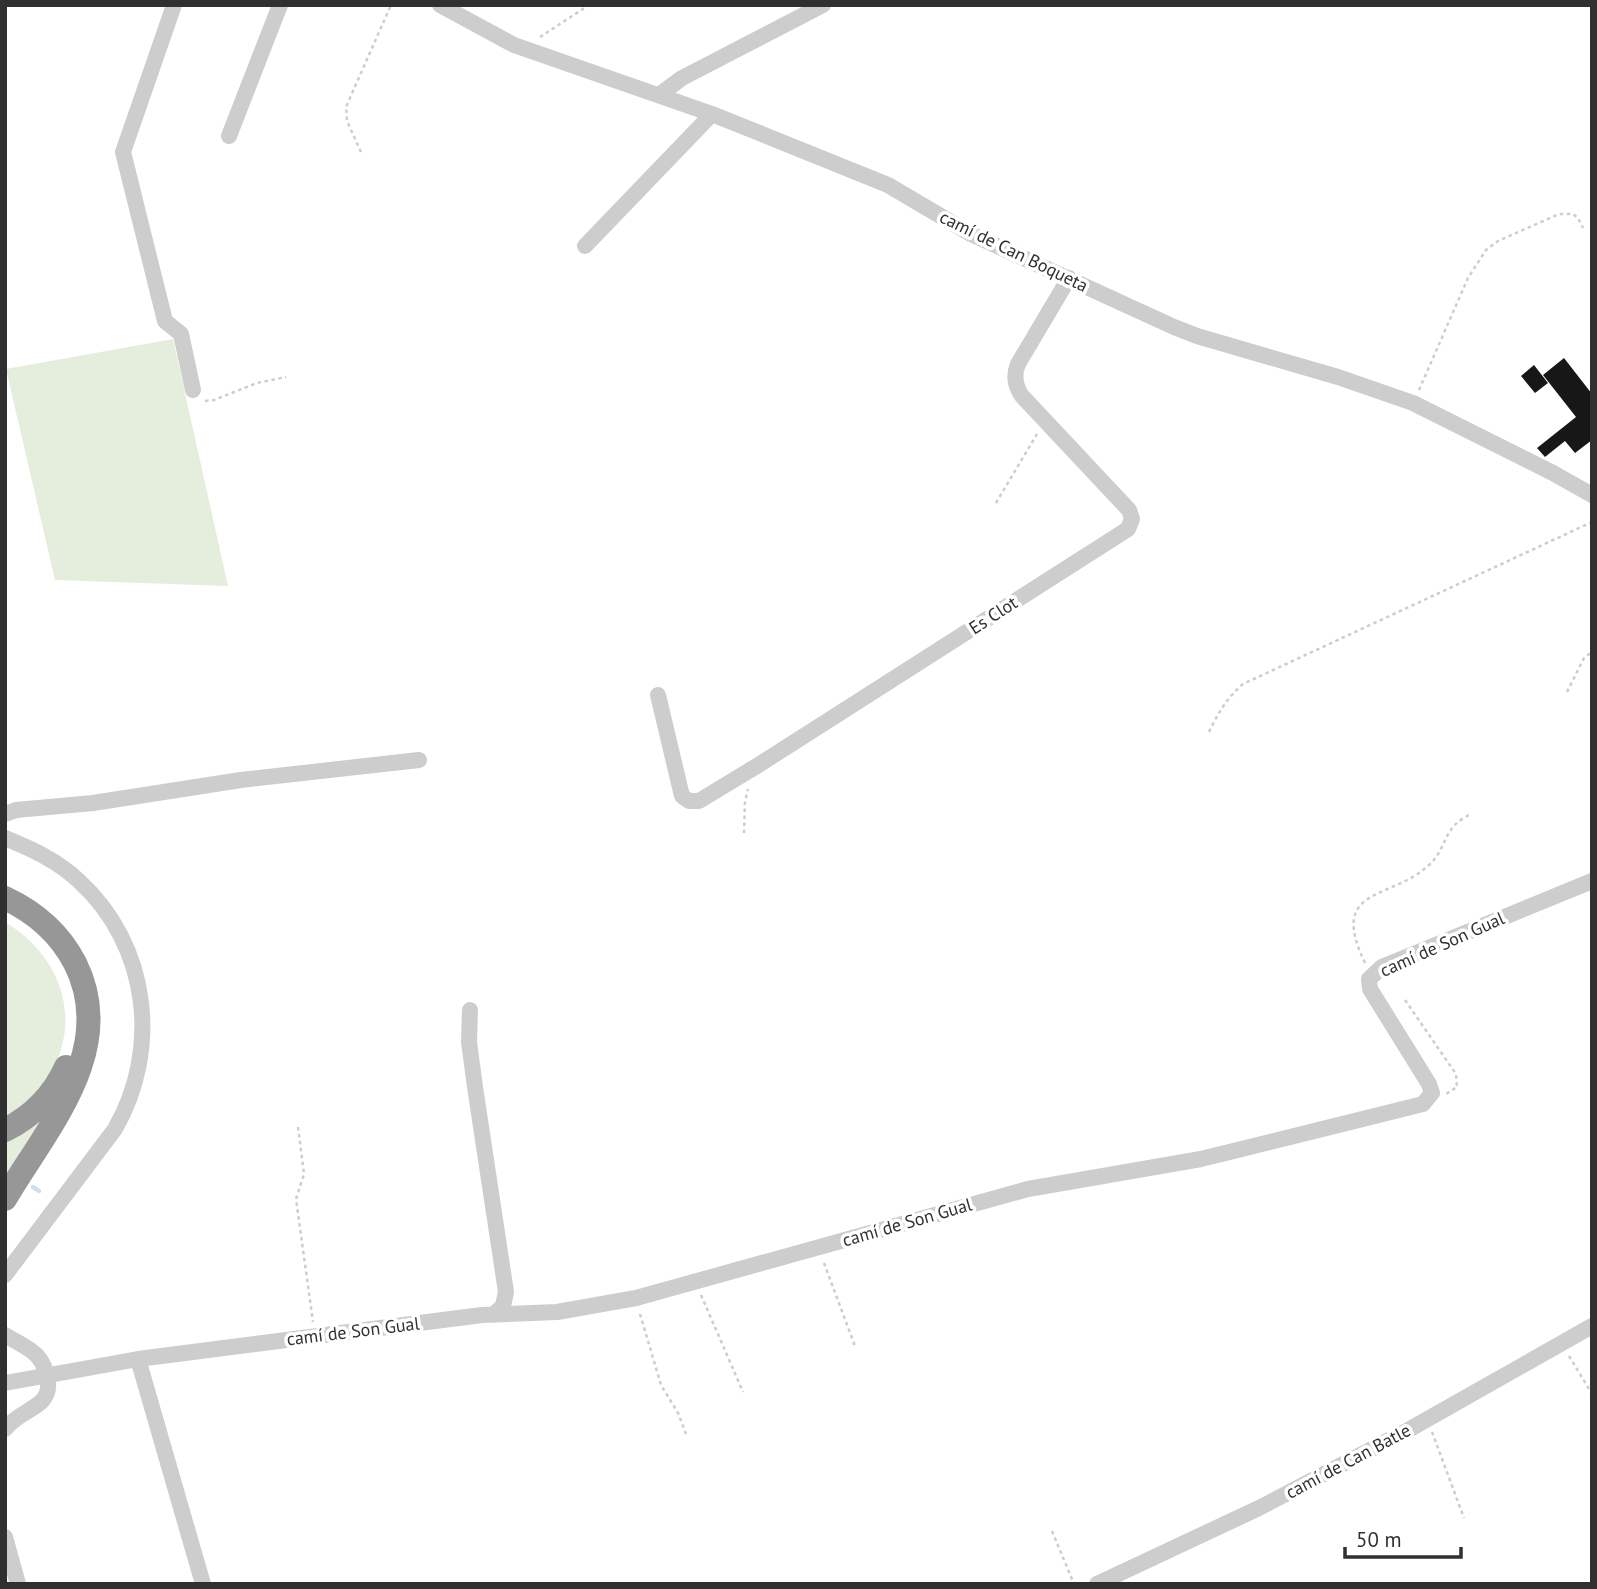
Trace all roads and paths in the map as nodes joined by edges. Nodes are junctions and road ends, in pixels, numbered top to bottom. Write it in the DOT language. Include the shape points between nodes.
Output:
graph roads {
  1 [pos="174,5"];
  2 [pos="280,5"];
  3 [pos="391,5"];
  4 [pos="440,5"];
  5 [pos="589,5"];
  6 [pos="823,5"];
  7 [pos="514,45"];
  8 [pos="659,94"];
  9 [pos="712,114"];
  10 [pos="229,136"];
  11 [pos="361,152"];
  12 [pos="1583,228"];
  13 [pos="585,246"];
  14 [pos="1069,278"];
  15 [pos="286,377"];
  16 [pos="193,390"];
  17 [pos="1413,403"];
  18 [pos="1039,414"];
  19 [pos="1592,495"];
  20 [pos="996,503"];
  21 [pos="1592,522"];
  22 [pos="1592,652"];
  23 [pos="1567,692"];
  24 [pos="657,695"];
  25 [pos="1209,732"];
  26 [pos="419,760"];
  27 [pos="760,764"];
  28 [pos="5,814"];
  29 [pos="1471,814"];
  30 [pos="744,833"];
  31 [pos="5,838"];
  32 [pos="1592,881"];
  33 [pos="5,898"];
  34 [pos="5,913"];
  35 [pos="1373,974"];
  36 [pos="1405,1000"];
  37 [pos="470,1010"];
  38 [pos="1432,1093"];
  39 [pos="298,1127"];
  40 [pos="5,1130"];
  41 [pos="5,1199"];
  42 [pos="818,1247"];
  43 [pos="5,1275"];
  44 [pos="695,1281"];
  45 [pos="636,1298"];
  46 [pos="493,1315"];
  47 [pos="1592,1326"];
  48 [pos="5,1335"];
  49 [pos="315,1336"];
  50 [pos="855,1346"];
  51 [pos="1555,1347"];
  52 [pos="138,1359"];
  53 [pos="47,1376"];
  54 [pos="5,1383"];
  55 [pos="743,1392"];
  56 [pos="1592,1394"];
  57 [pos="1425,1420"];
  58 [pos="5,1429"];
  59 [pos="686,1434"];
  60 [pos="1464,1518"];
  61 [pos="1052,1531"];
  62 [pos="5,1537"];
  63 [pos="18,1584"];
  64 [pos="203,1584"];
  65 [pos="1074,1584"];
  66 [pos="1097,1584"];
  1 -- 16 [label="street" via="123,152 165,321 181,334"];
  2 -- 10 [label="street"];
  3 -- 11 [label="path" via="346,107"];
  4 -- 7 [label="street, camí de Can Boqueta"];
  5 -- 7 [label="path" via="534,41"];
  6 -- 8 [label="street"];
  7 -- 8 [label="street, camí de Can Boqueta"];
  8 -- 9 [label="street, camí de Can Boqueta"];
  9 -- 13 [label="street"];
  9 -- 14 [label="street, camí de Can Boqueta" via="888,185 971,234"];
  12 -- 17 [label="path" via="1573,215 1559,214 1486,250 1468,278"];
  14 -- 17 [label="street, camí de Can Boqueta" via="1197,336"];
  14 -- 18 [label="street, Es Clot" via="1016,369 1018,391"];
  15 -- 16 [label="path" via="209,401 199,400"];
  17 -- 19 [label="street, camí de Can Boqueta"];
  18 -- 20 [label="path" via="1040,429"];
  18 -- 27 [label="street, Es Clot" via="1129,510 1128,529"];
  21 -- 25 [label="path" via="1243,684 1220,708"];
  22 -- 23 [label="path" via="1584,658"];
  24 -- 27 [label="street, Es Clot" via="686,800 699,801"];
  26 -- 28 [label="street"];
  27 -- 30 [label="path" via="747,791"];
  29 -- 35 [label="path" via="1452,825 1427,866 1359,906 1355,930 1362,957"];
  31 -- 43 [label="street" via="54,861 106,912 133,965 144,1028 137,1077 125,1112"];
  32 -- 35 [label="street, camí de Son Gual"];
  33 -- 41 [label="highway" via="30,912 61,941 82,980 89,1018 76,1082"];
  34 -- 40 [label="highway" via="53,953 68,982 75,1022 70,1055 56,1086 28,1117"];
  35 -- 38 [label="street, camí de Son Gual" via="1370,989"];
  36 -- 38 [label="path" via="1456,1074 1453,1091"];
  37 -- 46 [label="street" via="473,1076 506,1292 503,1306"];
  38 -- 42 [label="street, camí de Son Gual" via="1423,1104 1202,1159 1028,1189"];
  39 -- 49 [label="path" via="304,1174 296,1199"];
  42 -- 44 [label="street, camí de Son Gual"];
  42 -- 50 [label="path"];
  44 -- 45 [label="street, camí de Son Gual"];
  44 -- 55 [label="path"];
  45 -- 46 [label="street, camí de Son Gual" via="557,1312"];
  45 -- 59 [label="path" via="662,1385"];
  46 -- 49 [label="street, camí de Son Gual"];
  47 -- 51 [label="street, camí de Can Batle"];
  48 -- 53 [label="street" via="35,1353"];
  49 -- 52 [label="street, camí de Son Gual"];
  51 -- 56 [label="path" via="1568,1354"];
  51 -- 57 [label="street, camí de Can Batle"];
  52 -- 53 [label="street, camí de Son Gual"];
  52 -- 64 [label="street"];
  53 -- 54 [label="street, camí de Son Gual"];
  53 -- 58 [label="street" via="45,1397"];
  57 -- 60 [label="path"];
  57 -- 66 [label="street, camí de Can Batle" via="1259,1508"];
  61 -- 65 [label="path"];
  62 -- 63 [label="street"];
}
